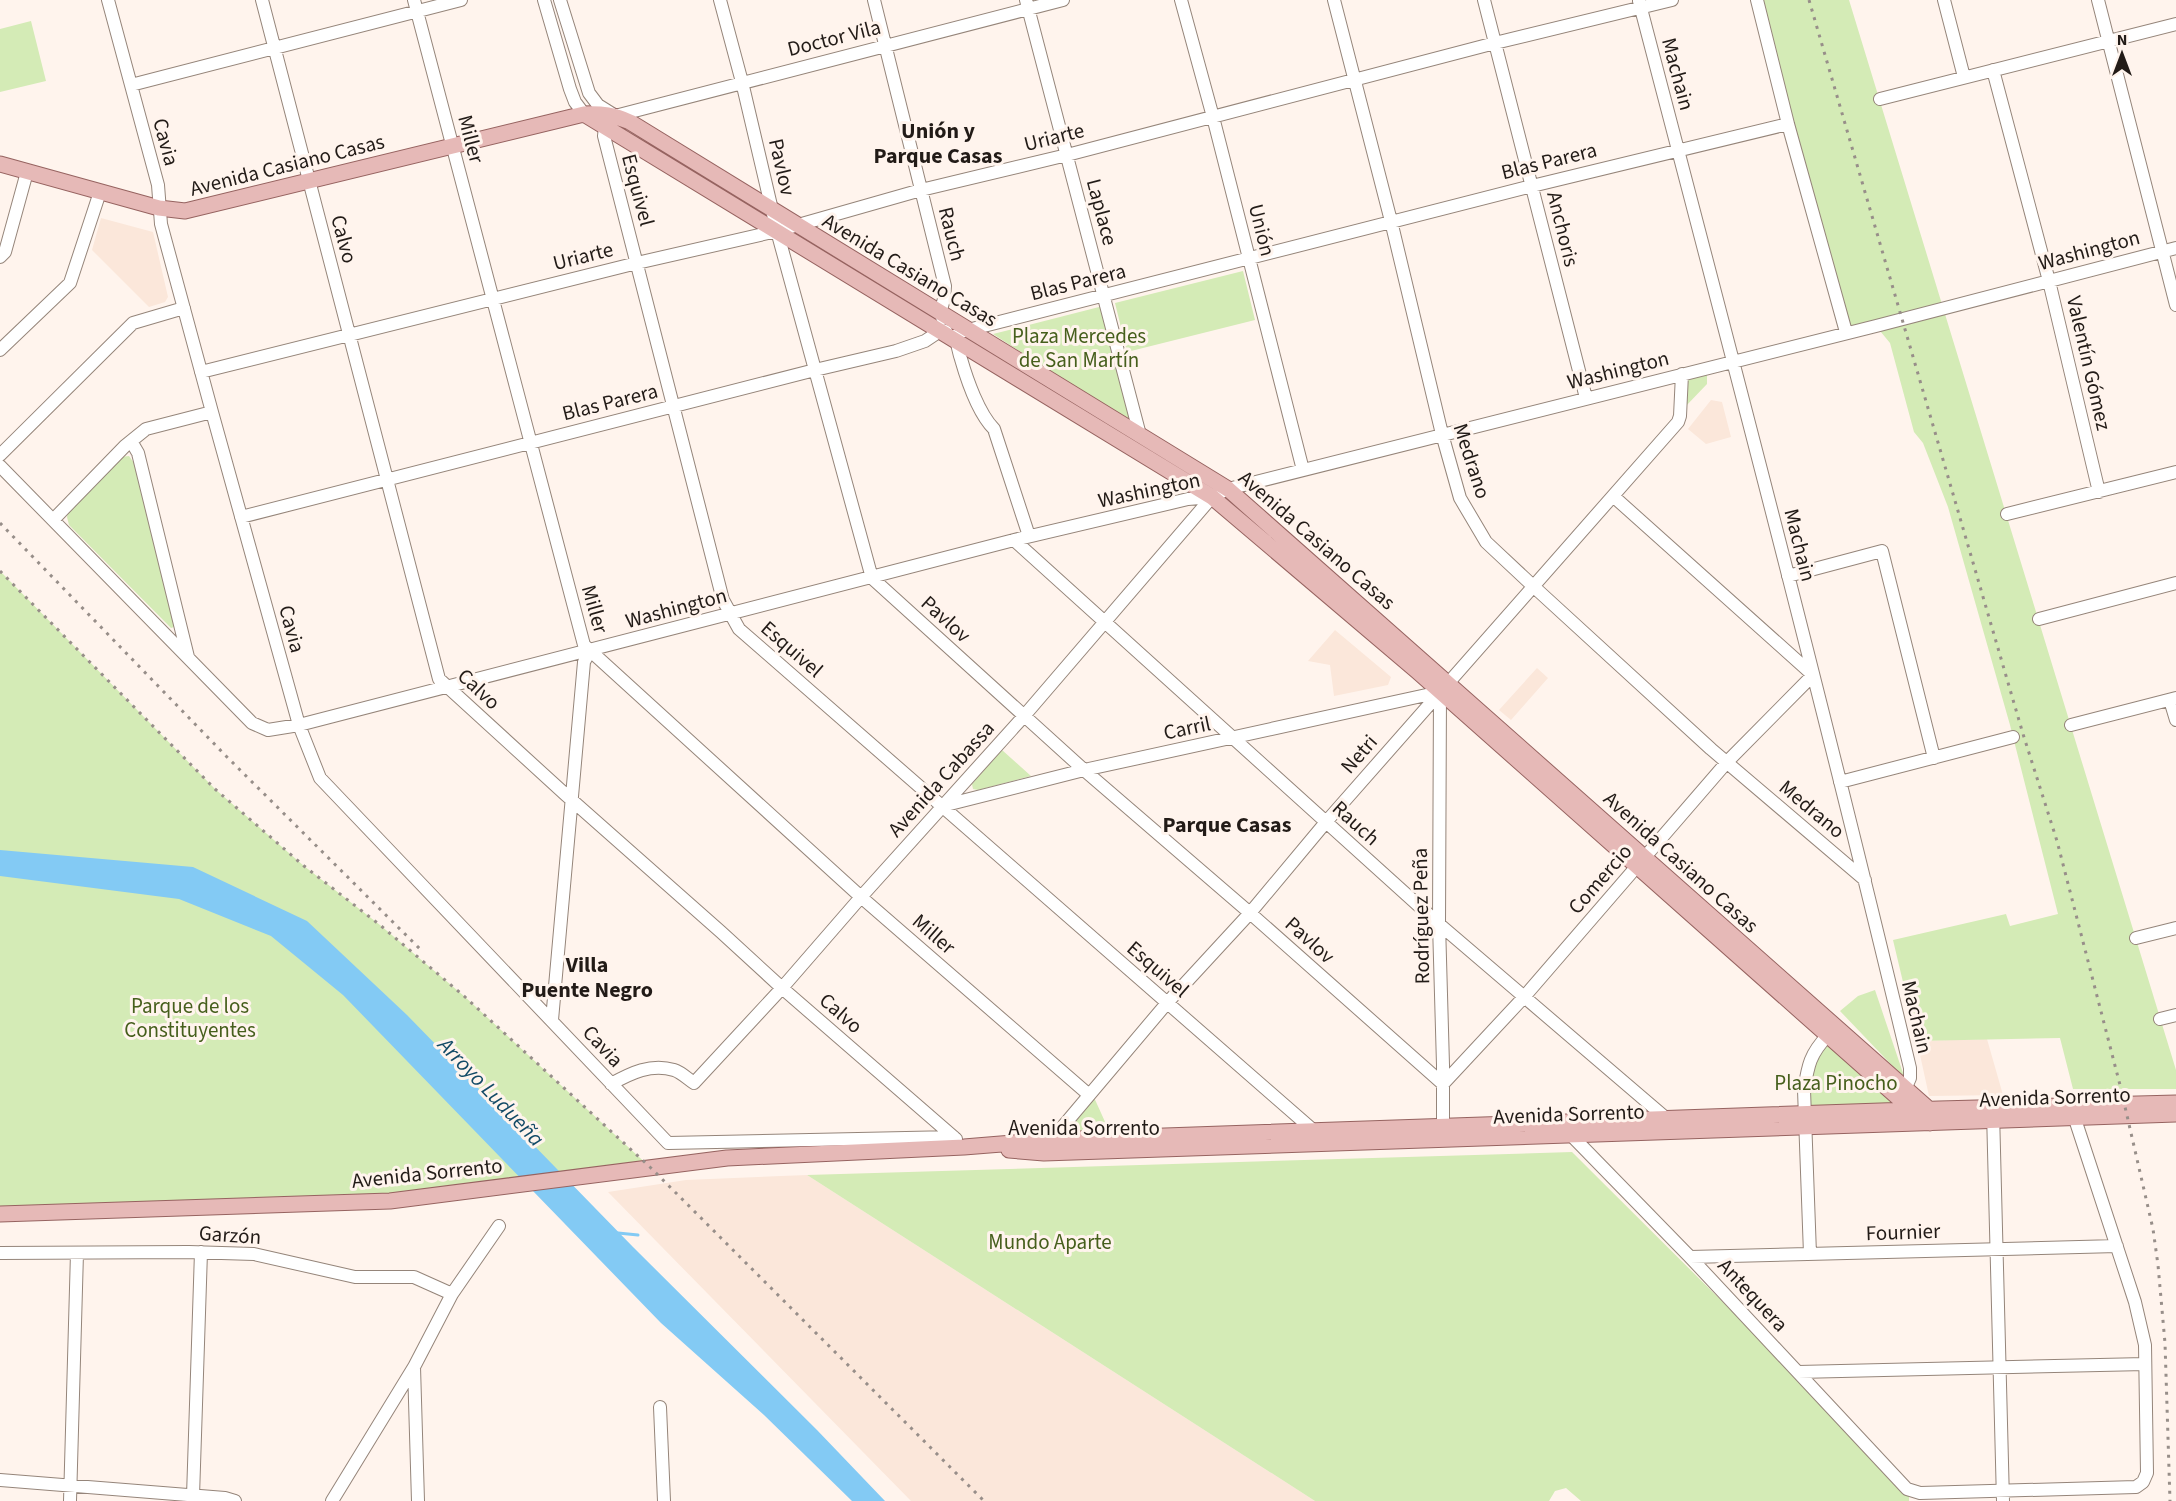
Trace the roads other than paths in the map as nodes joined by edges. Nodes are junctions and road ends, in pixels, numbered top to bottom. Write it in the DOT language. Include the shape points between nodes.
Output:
graph roads {
  1 [pos="108,0"];
  2 [pos="262,0"];
  3 [pos="461,0"];
  4 [pos="544,0"];
  5 [pos="560,0"];
  6 [pos="720,0"];
  7 [pos="874,0"];
  8 [pos="1063,0"];
  9 [pos="1181,0"];
  10 [pos="1334,0"];
  11 [pos="1484,0"];
  12 [pos="1672,0"];
  13 [pos="1757,0"];
  14 [pos="1944,0"];
  15 [pos="2098,0"];
  16 [pos="1027,4"];
  17 [pos="1640,4"];
  18 [pos="415,6"];
  19 [pos="2176,24"];
  20 [pos="2108,41"];
  21 [pos="1495,44"];
  22 [pos="885,45"];
  23 [pos="274,48"];
  24 [pos="1993,70"];
  25 [pos="1964,77"];
  26 [pos="1355,81"];
  27 [pos="742,82"];
  28 [pos="131,85"];
  29 [pos="1880,99"];
  30 [pos="584,114"];
  31 [pos="1214,117"];
  32 [pos="610,121"];
  33 [pos="1788,124"];
  34 [pos="453,146"];
  35 [pos="1678,150"];
  36 [pos="1067,155"];
  37 [pos="0,164"];
  38 [pos="27,172"];
  39 [pos="309,181"];
  40 [pos="1532,186"];
  41 [pos="921,190"];
  42 [pos="100,192"];
  43 [pos="159,208"];
  44 [pos="772,211"];
  45 [pos="1391,221"];
  46 [pos="795,224"];
  47 [pos="777,231"];
  48 [pos="2176,248"];
  49 [pos="2162,251"];
  50 [pos="0,257"];
  51 [pos="1249,259"];
  52 [pos="637,263"];
  53 [pos="2049,281"];
  54 [pos="1104,296"];
  55 [pos="494,299"];
  56 [pos="2176,304"];
  57 [pos="184,308"];
  58 [pos="940,313"];
  59 [pos="969,331"];
  60 [pos="1846,332"];
  61 [pos="949,334"];
  62 [pos="349,336"];
  63 [pos="0,350"];
  64 [pos="1734,360"];
  65 [pos="815,370"];
  66 [pos="201,372"];
  67 [pos="1682,374"];
  68 [pos="1586,398"];
  69 [pos="675,406"];
  70 [pos="212,412"];
  71 [pos="1442,434"];
  72 [pos="1140,435"];
  73 [pos="131,441"];
  74 [pos="530,443"];
  75 [pos="0,455"];
  76 [pos="0,465"];
  77 [pos="1303,470"];
  78 [pos="2176,472"];
  79 [pos="386,479"];
  80 [pos="1228,489"];
  81 [pos="2099,492"];
  82 [pos="1613,496"];
  83 [pos="1212,497"];
  84 [pos="2007,514"];
  85 [pos="241,517"];
  86 [pos="53,520"];
  87 [pos="1029,536"];
  88 [pos="1014,540"];
  89 [pos="1788,576"];
  90 [pos="872,578"];
  91 [pos="2176,583"];
  92 [pos="1533,586"];
  93 [pos="731,614"];
  94 [pos="2039,619"];
  95 [pos="1105,622"];
  96 [pos="590,651"];
  97 [pos="188,658"];
  98 [pos="1813,675"];
  99 [pos="448,686"];
  100 [pos="1444,687"];
  101 [pos="2173,699"];
  102 [pos="1024,716"];
  103 [pos="2176,720"];
  104 [pos="2071,724"];
  105 [pos="299,725"];
  106 [pos="2013,737"];
  107 [pos="1234,738"];
  108 [pos="1934,758"];
  109 [pos="1726,762"];
  110 [pos="1084,770"];
  111 [pos="1840,782"];
  112 [pos="571,800"];
  113 [pos="942,806"];
  114 [pos="1326,822"];
  115 [pos="1641,862"];
  116 [pos="1865,879"];
  117 [pos="861,897"];
  118 [pos="1250,912"];
  119 [pos="1439,924"];
  120 [pos="2176,928"];
  121 [pos="2136,938"];
  122 [pos="782,988"];
  123 [pos="1524,997"];
  124 [pos="1167,1003"];
  125 [pos="2176,1015"];
  126 [pos="2160,1019"];
  127 [pos="552,1020"];
  128 [pos="1828,1035"];
  129 [pos="611,1084"];
  130 [pos="1443,1084"];
  131 [pos="1089,1094"];
  132 [pos="1903,1094"];
  133 [pos="2176,1103"];
  134 [pos="2073,1112"];
  135 [pos="1993,1114"];
  136 [pos="2176,1114"];
  137 [pos="1930,1116"];
  138 [pos="1914,1117"];
  139 [pos="1805,1120"];
  140 [pos="1668,1125"];
  141 [pos="1570,1128"];
  142 [pos="1443,1133"];
  143 [pos="1313,1137"];
  144 [pos="959,1142"];
  145 [pos="1047,1146"];
  146 [pos="0,1214"];
  147 [pos="499,1226"];
  148 [pos="2117,1246"];
  149 [pos="1997,1249"];
  150 [pos="201,1252"];
  151 [pos="0,1253"];
  152 [pos="77,1253"];
  153 [pos="1810,1254"];
  154 [pos="1690,1257"];
  155 [pos="452,1294"];
  156 [pos="2145,1364"];
  157 [pos="414,1367"];
  158 [pos="2000,1367"];
  159 [pos="1798,1372"];
  160 [pos="660,1407"];
  161 [pos="0,1480"];
  162 [pos="71,1485"];
  163 [pos="2123,1487"];
  164 [pos="193,1496"];
  165 [pos="2003,1496"];
  166 [pos="70,1501"];
  167 [pos="235,1501"];
  168 [pos="332,1501"];
  169 [pos="418,1501"];
  170 [pos="664,1501"];
  171 [pos="2124,1501"];
  1 -- 28 [label="street, Cavia"];
  2 -- 23 [label="street, Calvo"];
  3 -- 18 [label="street"];
  4 -- 30 [label="street" via="570,88"];
  5 -- 32 [label="street" via="589,93"];
  6 -- 27 [label="street, Pavlov"];
  7 -- 22 [label="street, Rauch"];
  8 -- 16 [label="street, Doctor Vila"];
  9 -- 31 [label="street, Unión"];
  10 -- 26 [label="street, Medrano"];
  11 -- 21 [label="street, Anchoris"];
  12 -- 17 [label="street, Uriarte"];
  13 -- 33 [label="street"];
  14 -- 25 [label="street"];
  15 -- 20 [label="street"];
  16 -- 22 [label="street, Doctor Vila"];
  16 -- 36 [label="street, Laplace"];
  17 -- 21 [label="street, Uriarte"];
  17 -- 35 [label="street, Machain"];
  18 -- 23 [label="street"];
  18 -- 34 [label="street, Miller"];
  19 -- 20 [label="street"];
  20 -- 24 [label="street"];
  20 -- 49 [label="street"];
  21 -- 26 [label="street, Uriarte"];
  21 -- 40 [label="street, Anchoris"];
  22 -- 27 [label="street, Doctor Vila"];
  22 -- 41 [label="street, Rauch"];
  23 -- 28 [label="street"];
  23 -- 39 [label="street, Calvo"];
  24 -- 25 [label="street"];
  24 -- 53 [label="street, Valentín Gómez"];
  25 -- 29 [label="street"];
  26 -- 31 [label="street, Uriarte"];
  26 -- 45 [label="street, Medrano"];
  27 -- 32 [label="street, Doctor Vila"];
  27 -- 44 [label="street, Pavlov"];
  28 -- 43 [label="street, Cavia" via="158,185"];
  30 -- 32 [label="main road, Avenida Casiano Casas"];
  30 -- 34 [label="main road, Avenida Casiano Casas"];
  31 -- 36 [label="street, Uriarte"];
  31 -- 51 [label="street, Unión"];
  32 -- 44 [label="main road, Avenida Casiano Casas" via="645,132"];
  32 -- 47 [label="main road, Avenida Casiano Casas"];
  32 -- 52 [label="street, Esquivel" via="604,136"];
  33 -- 35 [label="street, Blas Parera"];
  33 -- 60 [label="street"];
  34 -- 39 [label="main road, Avenida Casiano Casas"];
  34 -- 55 [label="street, Miller"];
  35 -- 40 [label="street, Blas Parera"];
  35 -- 64 [label="street, Machain"];
  36 -- 41 [label="street, Uriarte"];
  36 -- 54 [label="street, Laplace"];
  37 -- 38 [label="main road, Avenida Casiano Casas"];
  38 -- 42 [label="main road, Avenida Casiano Casas"];
  38 -- 50 [label="street"];
  39 -- 43 [label="main road, Avenida Casiano Casas" via="185,211"];
  39 -- 62 [label="street, Calvo"];
  40 -- 45 [label="street, Blas Parera"];
  40 -- 68 [label="street, Anchoris"];
  41 -- 46 [label="street, Uriarte"];
  41 -- 58 [label="street, Rauch" via="945,285"];
  42 -- 43 [label="main road, Avenida Casiano Casas"];
  42 -- 63 [label="street" via="70,283"];
  43 -- 57 [label="street, Cavia"];
  44 -- 46 [label="main road, Avenida Casiano Casas"];
  44 -- 47 [label="street, Pavlov"];
  45 -- 51 [label="street, Blas Parera"];
  45 -- 71 [label="street, Medrano"];
  46 -- 47 [label="street, Uriarte"];
  46 -- 58 [label="main road, Avenida Casiano Casas"];
  47 -- 52 [label="street, Uriarte"];
  47 -- 61 [label="main road, Avenida Casiano Casas"];
  47 -- 65 [label="street, Pavlov"];
  48 -- 49 [label="street, Washington"];
  49 -- 53 [label="street, Washington"];
  49 -- 56 [label="street"];
  51 -- 54 [label="street, Blas Parera"];
  51 -- 77 [label="street, Unión"];
  52 -- 55 [label="street, Uriarte"];
  52 -- 69 [label="street, Esquivel"];
  53 -- 60 [label="street, Washington"];
  53 -- 81 [label="street, Valentín Gómez"];
  54 -- 59 [label="street, Blas Parera"];
  54 -- 72 [label="street, Laplace"];
  55 -- 62 [label="street, Uriarte"];
  55 -- 74 [label="street, Miller"];
  57 -- 66 [label="street, Cavia"];
  57 -- 75 [label="street" via="134,323"];
  58 -- 59 [label="main road, Avenida Casiano Casas"];
  58 -- 61 [label="street"];
  59 -- 61 [label="street, Blas Parera"];
  59 -- 72 [label="main road, Avenida Casiano Casas"];
  60 -- 64 [label="street, Washington"];
  61 -- 65 [label="street, Blas Parera"];
  61 -- 83 [label="main road, Avenida Casiano Casas"];
  61 -- 87 [label="street" via="985,421 994,429"];
  62 -- 66 [label="street, Uriarte"];
  62 -- 79 [label="street, Calvo"];
  64 -- 67 [label="street, Washington"];
  64 -- 89 [label="street, Machain"];
  65 -- 69 [label="street, Blas Parera"];
  65 -- 90 [label="street, Pavlov"];
  66 -- 70 [label="street, Cavia"];
  67 -- 68 [label="street, Washington"];
  67 -- 82 [label="street, Netri" via="1678,422"];
  68 -- 71 [label="street, Washington"];
  69 -- 74 [label="street, Blas Parera"];
  69 -- 93 [label="street, Esquivel" via="723,600"];
  70 -- 73 [label="street" via="146,429"];
  70 -- 85 [label="street, Cavia"];
  71 -- 77 [label="street, Washington"];
  71 -- 92 [label="street, Medrano" via="1460,498 1486,542"];
  72 -- 80 [label="main road, Avenida Casiano Casas"];
  73 -- 86 [label="street"];
  73 -- 97 [label="street" via="138,453"];
  74 -- 79 [label="street, Blas Parera"];
  74 -- 96 [label="street, Miller" via="584,645"];
  76 -- 86 [label="street"];
  77 -- 80 [label="street, Washington"];
  78 -- 81 [label="street"];
  79 -- 85 [label="street, Blas Parera"];
  79 -- 99 [label="street, Calvo" via="440,679"];
  80 -- 83 [label="street, Washington"];
  80 -- 100 [label="main road, Avenida Casiano Casas"];
  81 -- 84 [label="street"];
  82 -- 92 [label="street, Netri"];
  82 -- 98 [label="street"];
  83 -- 87 [label="street, Washington" via="1188,499"];
  83 -- 95 [label="street, Avenida Cabassa"];
  83 -- 100 [label="main road, Avenida Casiano Casas"];
  85 -- 105 [label="street, Cavia"];
  86 -- 97 [label="street"];
  87 -- 88 [label="street, Washington"];
  88 -- 90 [label="street, Washington"];
  88 -- 95 [label="street, Rauch"];
  89 -- 98 [label="street, Machain"];
  89 -- 108 [label="street" via="1882,551"];
  90 -- 93 [label="street, Washington"];
  90 -- 102 [label="street, Pavlov"];
  91 -- 94 [label="street"];
  92 -- 100 [label="street, Netri"];
  92 -- 109 [label="street, Medrano"];
  93 -- 96 [label="street, Washington"];
  93 -- 113 [label="street, Esquivel" via="739,629"];
  95 -- 102 [label="street, Avenida Cabassa"];
  95 -- 107 [label="street, Rauch"];
  96 -- 99 [label="street, Washington"];
  96 -- 112 [label="street" via="584,662"];
  96 -- 117 [label="street, Miller"];
  97 -- 105 [label="street, Washington" via="252,723 268,730"];
  98 -- 109 [label="street, Comercio"];
  98 -- 111 [label="street, Machain"];
  99 -- 105 [label="street, Washington"];
  99 -- 112 [label="street, Calvo"];
  100 -- 107 [label="street, Carril"];
  100 -- 114 [label="street, Netri"];
  100 -- 115 [label="main road, Avenida Casiano Casas"];
  100 -- 119 [label="street, Rodríguez Peña"];
  101 -- 103 [label="street"];
  101 -- 104 [label="street"];
  102 -- 110 [label="street, Pavlov"];
  102 -- 113 [label="street, Avenida Cabassa"];
  105 -- 127 [label="street, Cavia" via="320,778"];
  106 -- 108 [label="street"];
  107 -- 110 [label="street, Carril"];
  107 -- 114 [label="street, Rauch"];
  108 -- 111 [label="street"];
  109 -- 115 [label="street, Comercio"];
  109 -- 116 [label="street, Medrano"];
  110 -- 113 [label="street, Carril"];
  110 -- 118 [label="street, Pavlov"];
  111 -- 116 [label="street, Machain"];
  112 -- 122 [label="street, Calvo"];
  112 -- 127 [label="street"];
  113 -- 117 [label="street, Avenida Cabassa"];
  113 -- 124 [label="street, Esquivel"];
  114 -- 118 [label="street, Netri"];
  114 -- 119 [label="street, Rauch"];
  115 -- 123 [label="street, Comercio"];
  115 -- 128 [label="main road, Avenida Casiano Casas"];
  115 -- 132 [label="main road, Avenida Casiano Casas"];
  116 -- 132 [label="street, Machain" via="1910,1068"];
  117 -- 122 [label="street, Avenida Cabassa"];
  117 -- 131 [label="street, Miller"];
  118 -- 124 [label="street, Netri"];
  118 -- 130 [label="street, Pavlov"];
  119 -- 123 [label="street, Rauch"];
  119 -- 130 [label="street, Rodríguez Peña"];
  120 -- 121 [label="street"];
  122 -- 129 [label="street, Avenida Cabassa" via="694,1083 675,1070 654,1068 635,1071"];
  122 -- 144 [label="street, Calvo"];
  123 -- 130 [label="street, Comercio"];
  123 -- 140 [label="street, Rauch"];
  124 -- 131 [label="street, Netri"];
  124 -- 143 [label="street, Esquivel"];
  125 -- 126 [label="street"];
  127 -- 129 [label="street, Cavia"];
  128 -- 132 [label="main road, Avenida Casiano Casas"];
  128 -- 139 [label="street" via="1815,1049 1808,1065"];
  129 -- 144 [label="street, Cavia" via="668,1143"];
  130 -- 142 [label="street, Rodríguez Peña"];
  131 -- 145 [label="street, Netri"];
  132 -- 137 [label="main road, Avenida Casiano Casas"];
  132 -- 138 [label="main road, Avenida Casiano Casas"];
  133 -- 134 [label="main road, Avenida Sorrento"];
  134 -- 135 [label="main road, Avenida Sorrento"];
  134 -- 136 [label="main road, Avenida Sorrento"];
  134 -- 148 [label="street"];
  135 -- 137 [label="main road, Avenida Sorrento"];
  135 -- 149 [label="street"];
  137 -- 138 [label="main road, Avenida Sorrento"];
  138 -- 139 [label="main road, Avenida Sorrento"];
  139 -- 140 [label="main road, Avenida Sorrento"];
  139 -- 153 [label="street"];
  140 -- 141 [label="main road, Avenida Sorrento"];
  141 -- 142 [label="main road, Avenida Sorrento"];
  141 -- 154 [label="street, Antequera"];
  142 -- 143 [label="main road, Avenida Sorrento"];
  143 -- 145 [label="main road, Avenida Sorrento"];
  144 -- 145 [label="main road, Avenida Sorrento"];
  144 -- 146 [label="main road, Avenida Sorrento" via="679,1164 390,1201"];
  147 -- 155 [label="street"];
  148 -- 149 [label="street, Fournier"];
  148 -- 156 [label="street" via="2135,1302 2145,1345"];
  149 -- 153 [label="street, Fournier"];
  149 -- 158 [label="street"];
  150 -- 152 [label="street, Garzón"];
  150 -- 155 [label="street, Garzón" via="254,1254 355,1276 414,1277"];
  150 -- 164 [label="street"];
  151 -- 152 [label="street, Garzón"];
  152 -- 162 [label="street"];
  153 -- 154 [label="street, Fournier"];
  154 -- 159 [label="street, Antequera"];
  155 -- 157 [label="street"];
  156 -- 158 [label="street"];
  156 -- 163 [label="street" via="2147,1473 2136,1487"];
  157 -- 168 [label="street"];
  157 -- 169 [label="street"];
  158 -- 159 [label="street"];
  158 -- 165 [label="street"];
  159 -- 165 [label="street, Antequera" via="1907,1489"];
  160 -- 170 [label="street"];
  161 -- 162 [label="street"];
  162 -- 164 [label="street"];
  162 -- 166 [label="street"];
  163 -- 165 [label="street"];
  163 -- 171 [label="street"];
  164 -- 167 [label="street"];
}
